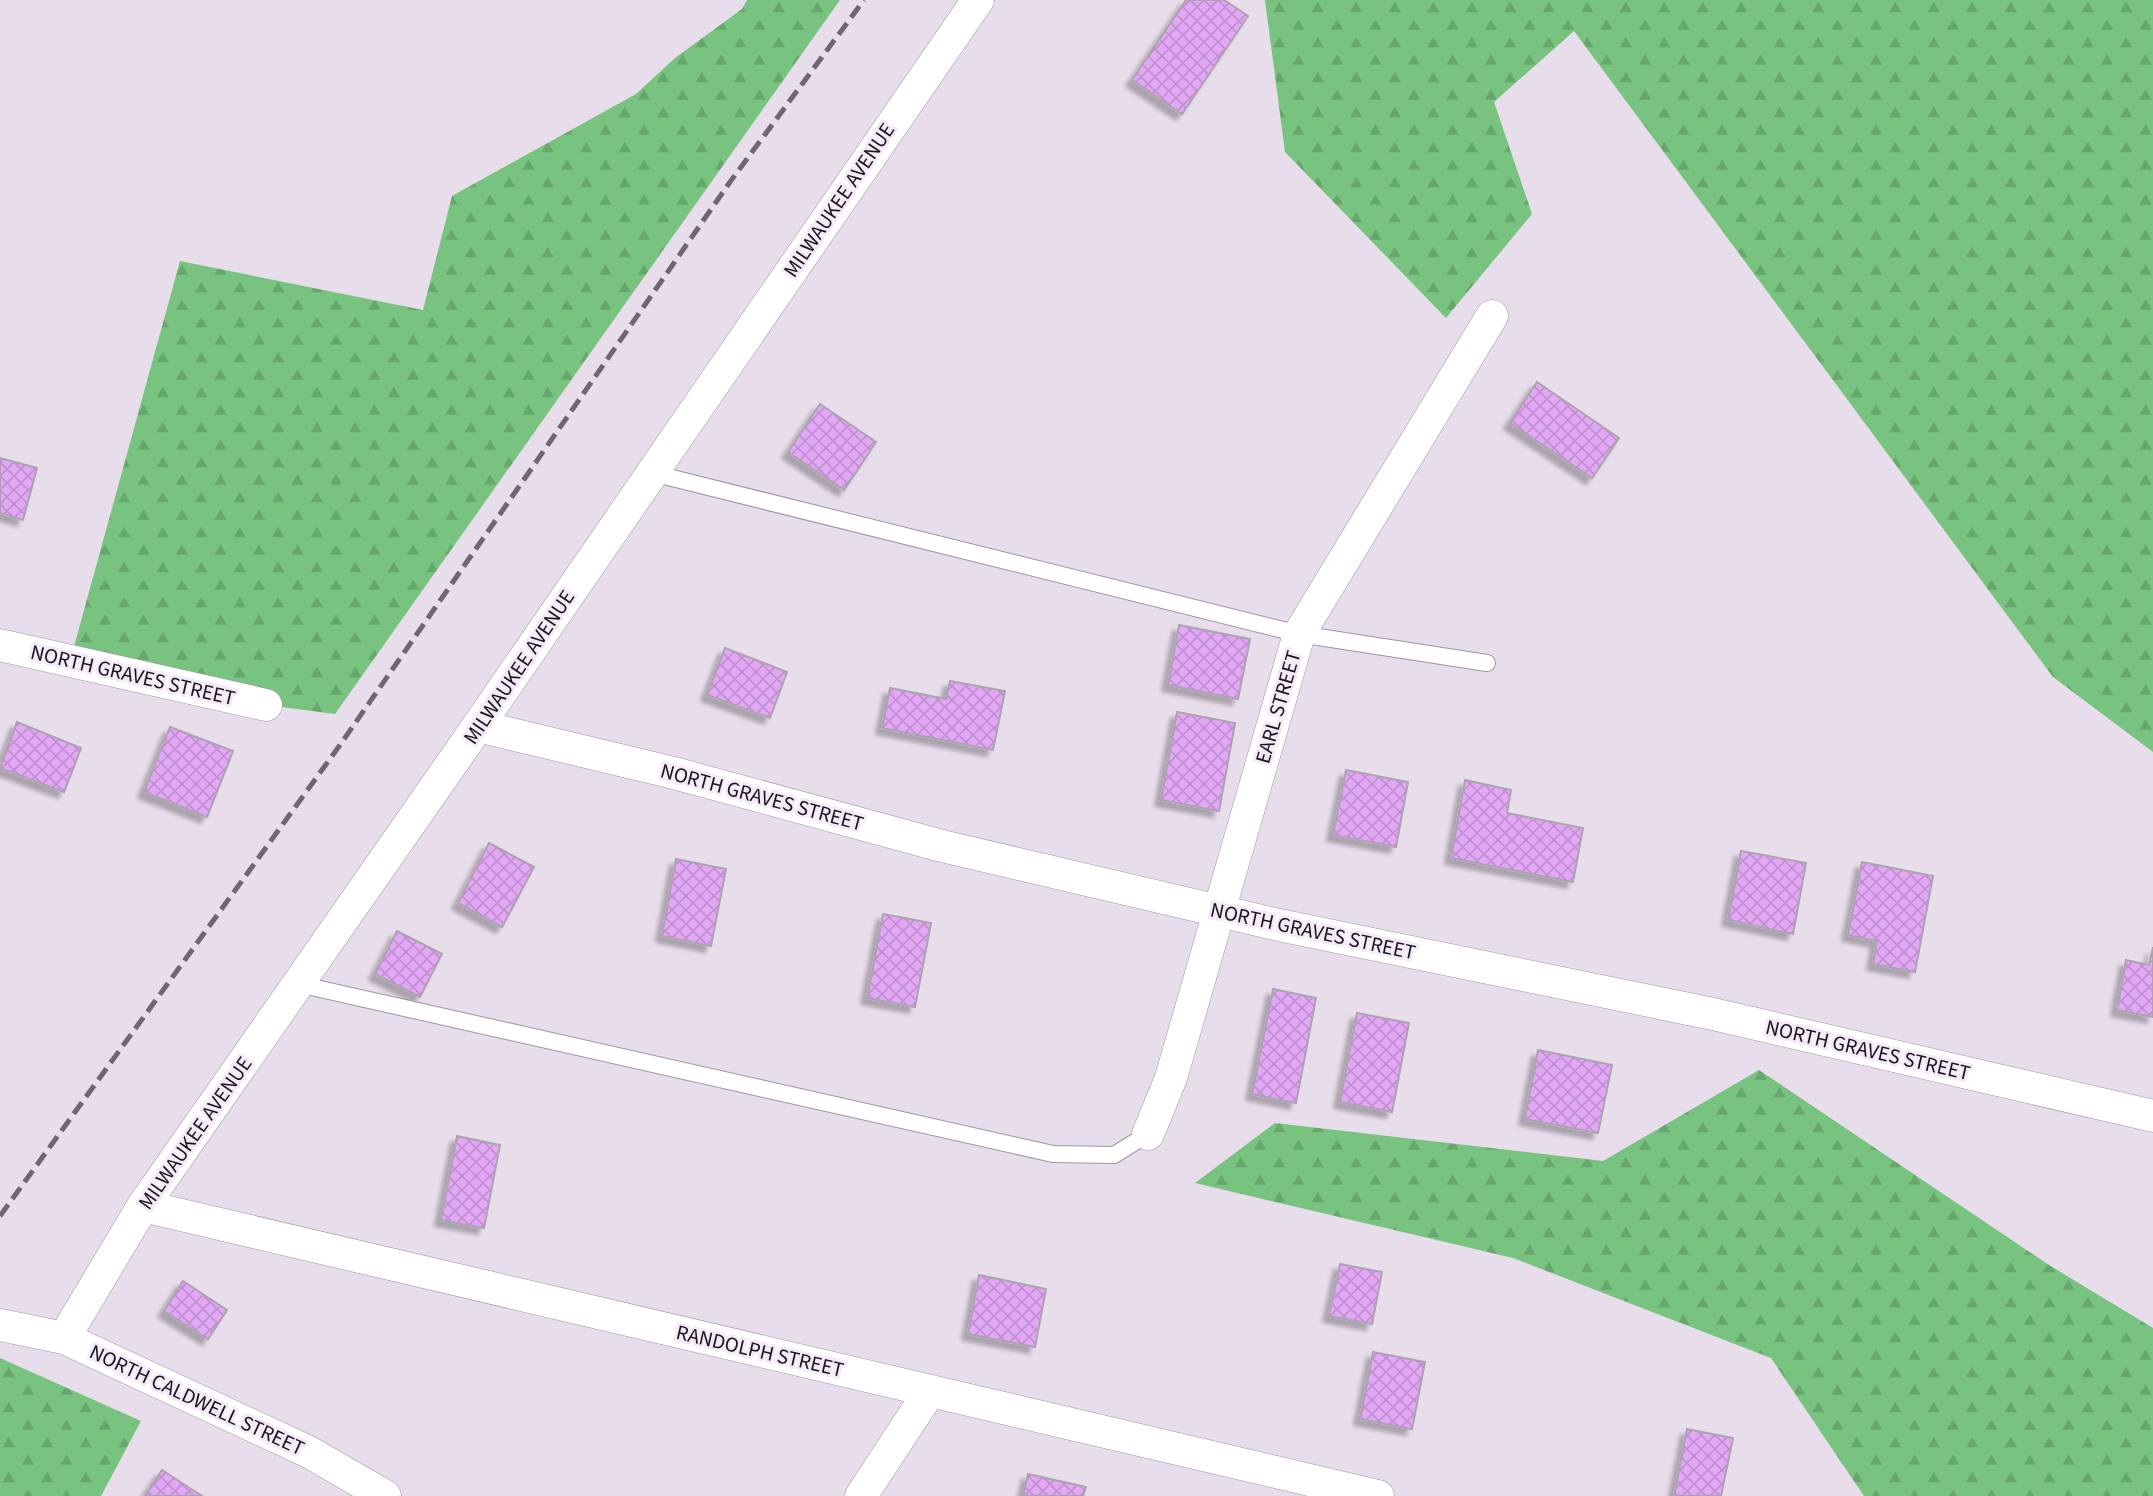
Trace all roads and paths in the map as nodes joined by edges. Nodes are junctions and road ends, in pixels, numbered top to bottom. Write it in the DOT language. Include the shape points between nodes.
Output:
graph roads {
  1 [pos="978,0"];
  2 [pos="1492,316"];
  3 [pos="652,473"];
  4 [pos="1300,634"];
  5 [pos="0,645"];
  6 [pos="1487,663"];
  7 [pos="266,705"];
  8 [pos="478,726"];
  9 [pos="1219,911"];
  10 [pos="298,984"];
  11 [pos="2153,1116"];
  12 [pos="1148,1134"];
  13 [pos="143,1206"];
  14 [pos="0,1325"];
  15 [pos="64,1338"];
  16 [pos="930,1391"];
  17 [pos="385,1496"];
  18 [pos="861,1496"];
  19 [pos="1378,1496"];
  1 -- 3 [label="street, MILWAUKEE AVENUE"];
  2 -- 4 [label="street, EARL STREET"];
  3 -- 4 [label="lane"];
  3 -- 8 [label="street, MILWAUKEE AVENUE"];
  4 -- 6 [label="lane"];
  4 -- 9 [label="street, EARL STREET"];
  5 -- 7 [label="street, NORTH GRAVES STREET"];
  8 -- 9 [label="street, NORTH GRAVES STREET" via="674,773 942,846"];
  8 -- 10 [label="street, MILWAUKEE AVENUE"];
  9 -- 11 [label="street, NORTH GRAVES STREET" via="1713,1014"];
  9 -- 12 [label="street, EARL STREET" via="1171,1078"];
  10 -- 12 [label="lane" via="1053,1154 1114,1154"];
  10 -- 13 [label="street, MILWAUKEE AVENUE"];
  13 -- 15 [label="street, MILWAUKEE AVENUE"];
  13 -- 16 [label="street, RANDOLPH STREET"];
  14 -- 15 [label="street, NORTH CALDWELL STREET"];
  15 -- 17 [label="street, NORTH CALDWELL STREET" via="309,1452"];
  16 -- 18 [label="street"];
  16 -- 19 [label="street, RANDOLPH STREET"];
}
